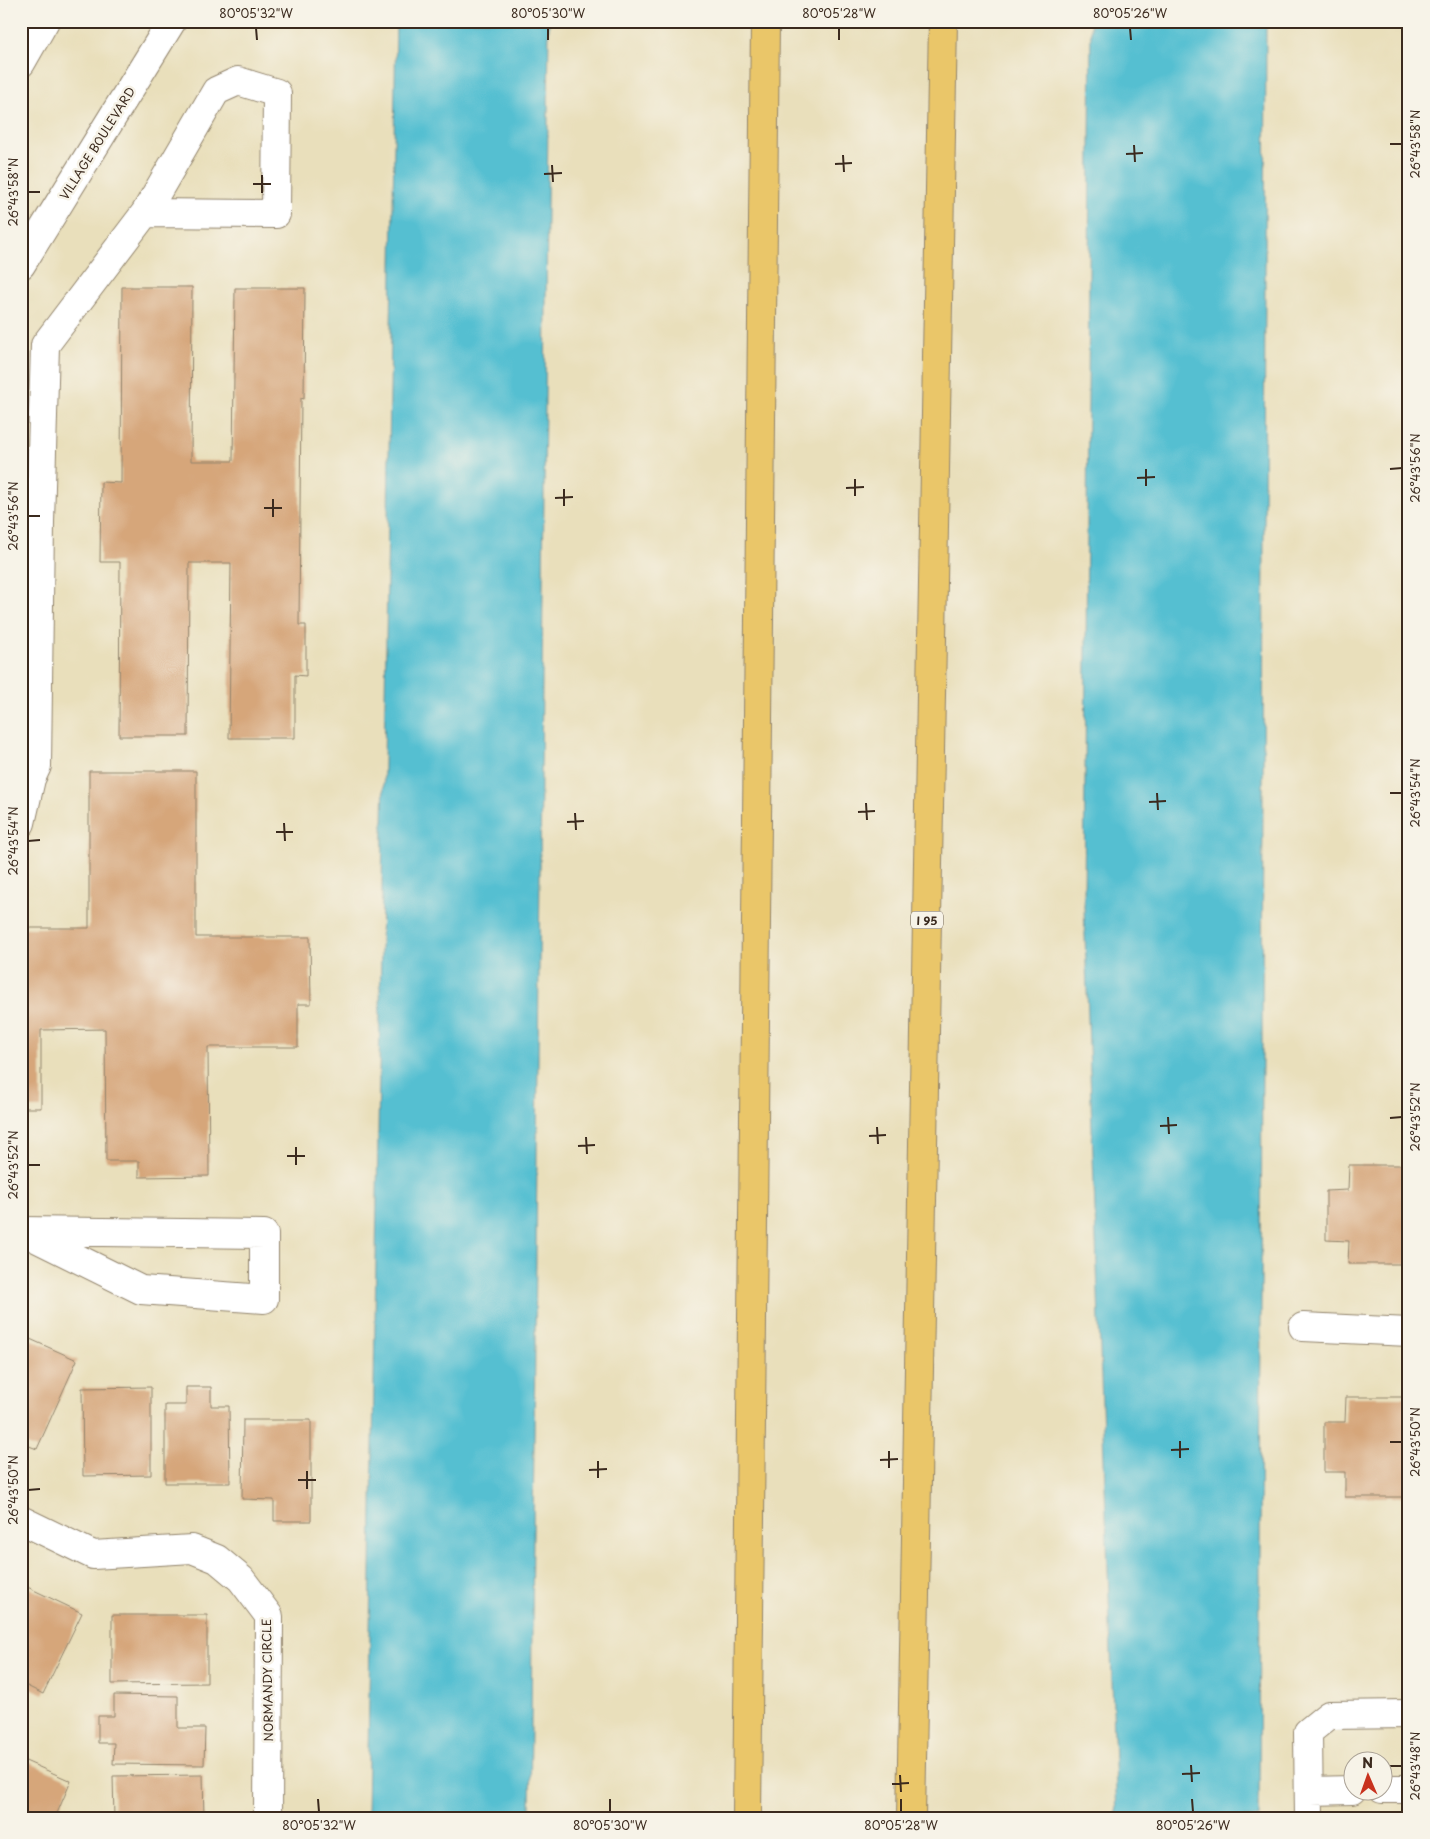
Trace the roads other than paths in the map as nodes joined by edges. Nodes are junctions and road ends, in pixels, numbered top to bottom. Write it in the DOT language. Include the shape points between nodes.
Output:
graph roads {
  1 [pos="45,21"];
  2 [pos="172,21"];
  3 [pos="765,21"];
  4 [pos="943,21"];
  5 [pos="21,63"];
  6 [pos="144,213"];
  7 [pos="21,265"];
  8 [pos="31,521"];
  9 [pos="26,779"];
  10 [pos="21,823"];
  11 [pos="22,1231"];
  12 [pos="1303,1327"];
  13 [pos="1409,1332"];
  14 [pos="21,1520"];
  15 [pos="1409,1714"];
  16 [pos="1392,1789"];
  17 [pos="1409,1789"];
  18 [pos="1342,1790"];
  19 [pos="1310,1791"];
  20 [pos="268,1818"];
  21 [pos="747,1818"];
  22 [pos="911,1818"];
  23 [pos="1309,1818"];
  1 -- 5 [label="street"];
  2 -- 7 [label="street, VILLAGE BOULEVARD"];
  3 -- 21 [label="highway"];
  4 -- 22 [label="highway, I 95"];
  6 -- 6 [label="street" via="216,91 238,81 277,93 276,214"];
  6 -- 8 [label="street" via="45,345"];
  8 -- 9 [label="street" via="37,766"];
  9 -- 10 [label="street"];
  11 -- 11 [label="street" via="264,1234 264,1299 141,1290"];
  12 -- 13 [label="street"];
  14 -- 20 [label="street, NORMANDY CIRCLE" via="93,1555 192,1549 217,1559 242,1579 269,1616"];
  15 -- 19 [label="street" via="1330,1715 1308,1732"];
  16 -- 17 [label="street"];
  18 -- 19 [label="street"];
  19 -- 23 [label="street"];
}
